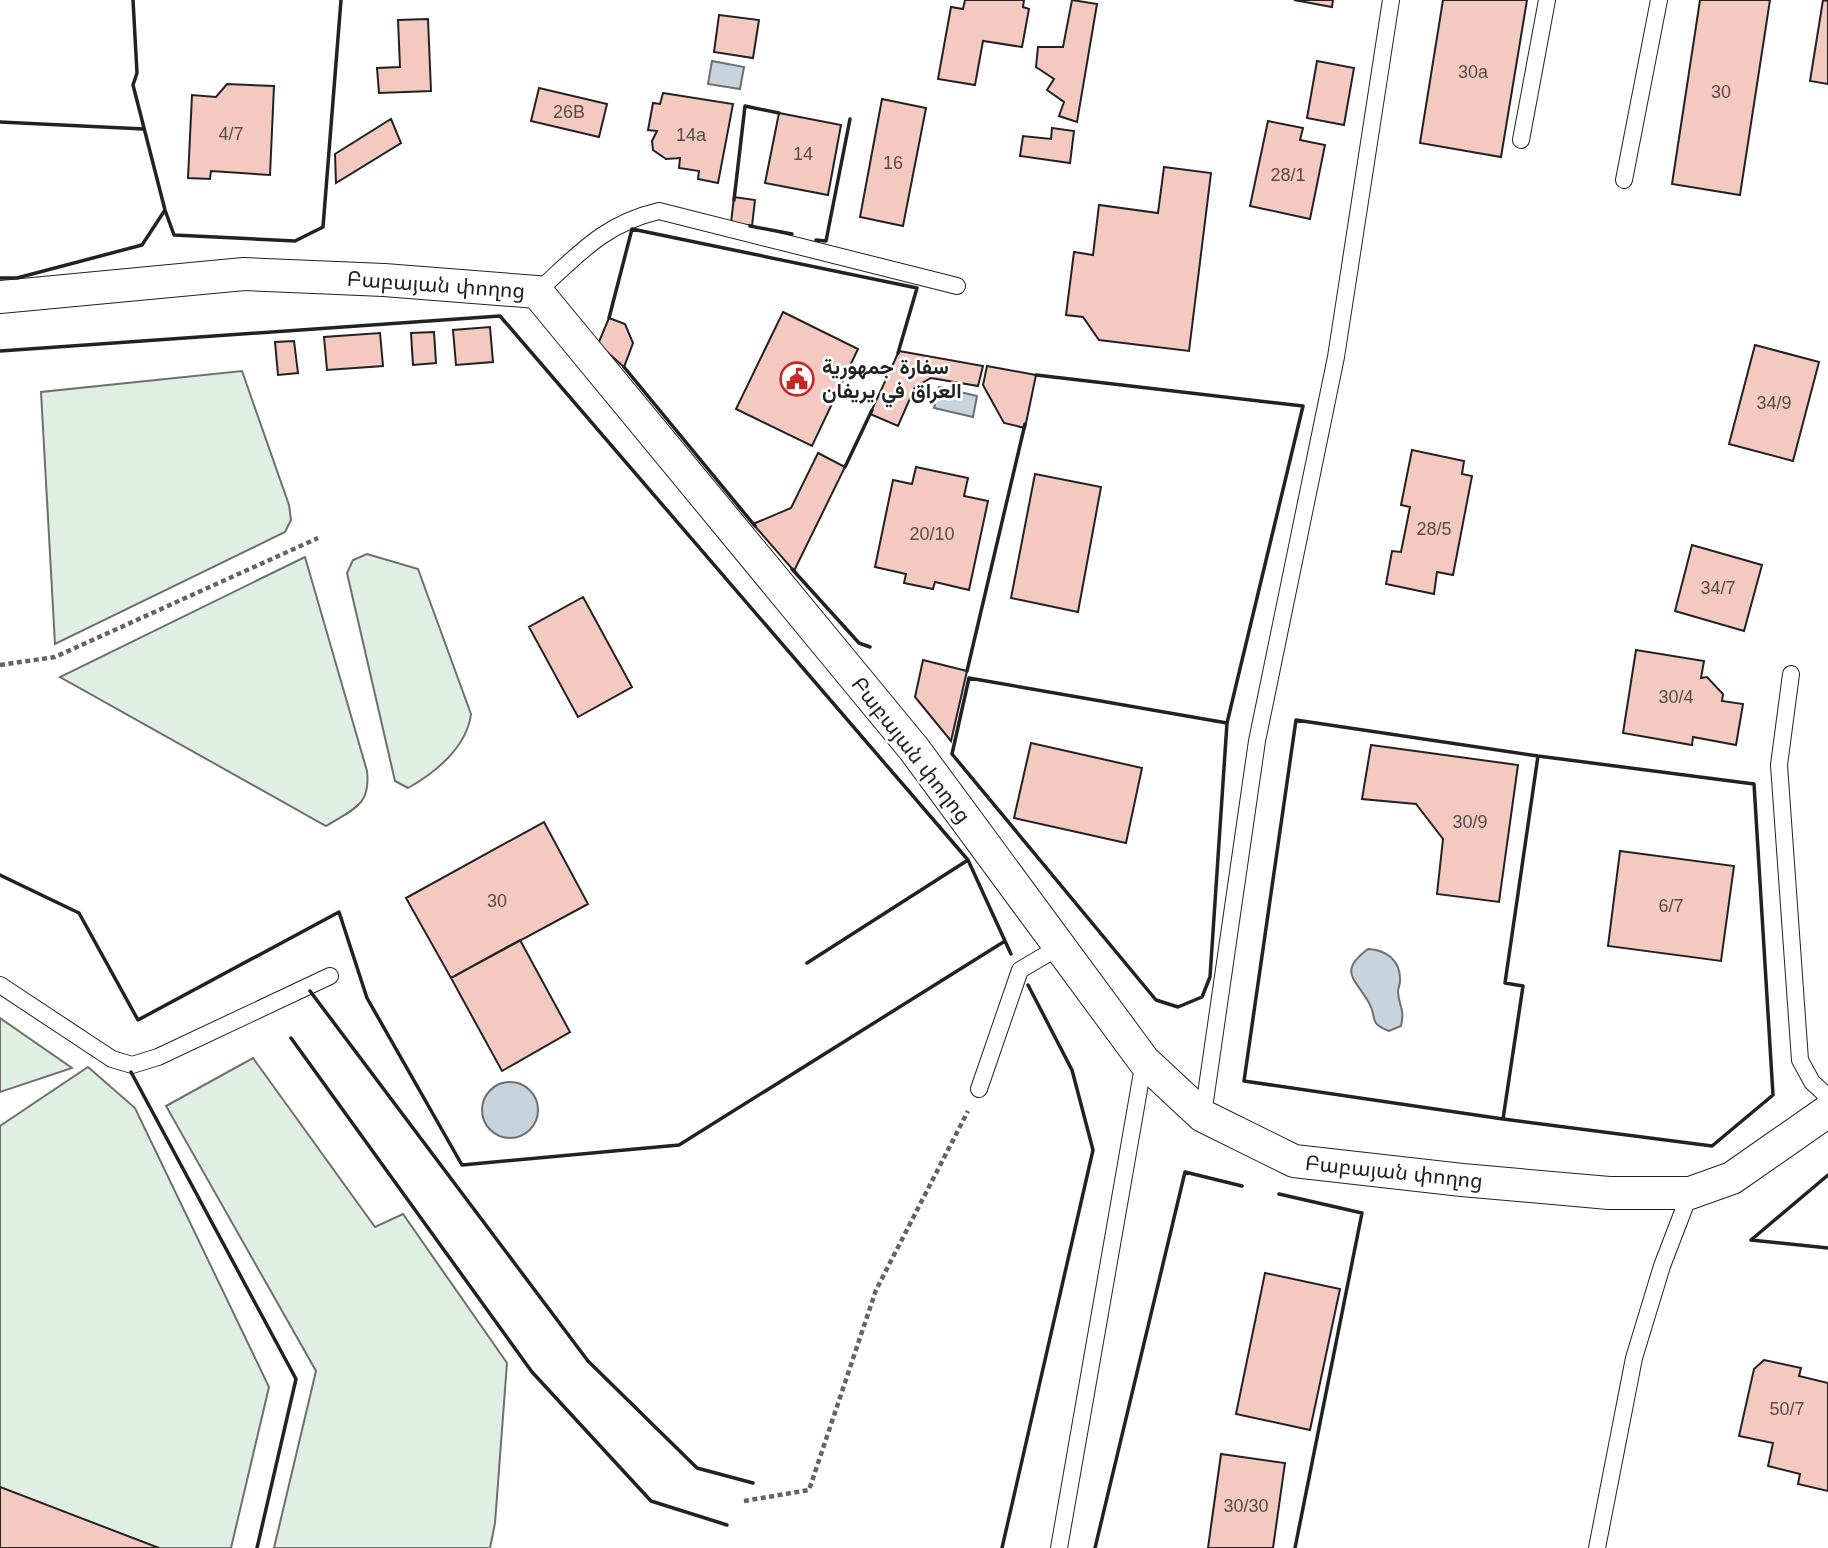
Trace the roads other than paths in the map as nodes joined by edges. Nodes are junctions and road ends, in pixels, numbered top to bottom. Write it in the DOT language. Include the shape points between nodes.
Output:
graph roads {
  1 [pos="1391,0"];
  2 [pos="1547,0"];
  3 [pos="1659,0"];
  4 [pos="1521,140"];
  5 [pos="1623,180"];
  6 [pos="957,286"];
  7 [pos="537,292"];
  8 [pos="0,297"];
  9 [pos="1791,674"];
  10 [pos="1059,947"];
  11 [pos="330,976"];
  12 [pos="0,985"];
  13 [pos="1144,1061"];
  14 [pos="979,1090"];
  15 [pos="1828,1097"];
  16 [pos="1828,1111"];
  17 [pos="1203,1116"];
  18 [pos="1690,1193"];
  19 [pos="1059,1548"];
  20 [pos="1597,1548"];
  1 -- 17 [label="lane" via="1336,357 1257,741"];
  2 -- 4 [label="lane"];
  3 -- 5 [label="lane"];
  6 -- 7 [label="lane" via="659,211 629,218 605,231"];
  7 -- 8 [label="street, Բաբայան փողոց" via="244,274"];
  7 -- 10 [label="street, Բաբայան փողոց" via="914,749"];
  9 -- 15 [label="lane" via="1779,765 1800,1060 1812,1082"];
  10 -- 13 [label="street, Բաբայան փողոց"];
  10 -- 14 [label="lane" via="1020,970"];
  11 -- 12 [label="lane" via="132,1065 112,1059"];
  13 -- 17 [label="street, Բաբայան փողոց"];
  13 -- 19 [label="lane"];
  16 -- 18 [label="street, Բաբայան փողոց" via="1732,1178"];
  17 -- 18 [label="street, Բաբայան փողոց" via="1294,1161 1609,1193"];
  18 -- 20 [label="lane" via="1634,1358"];
}
